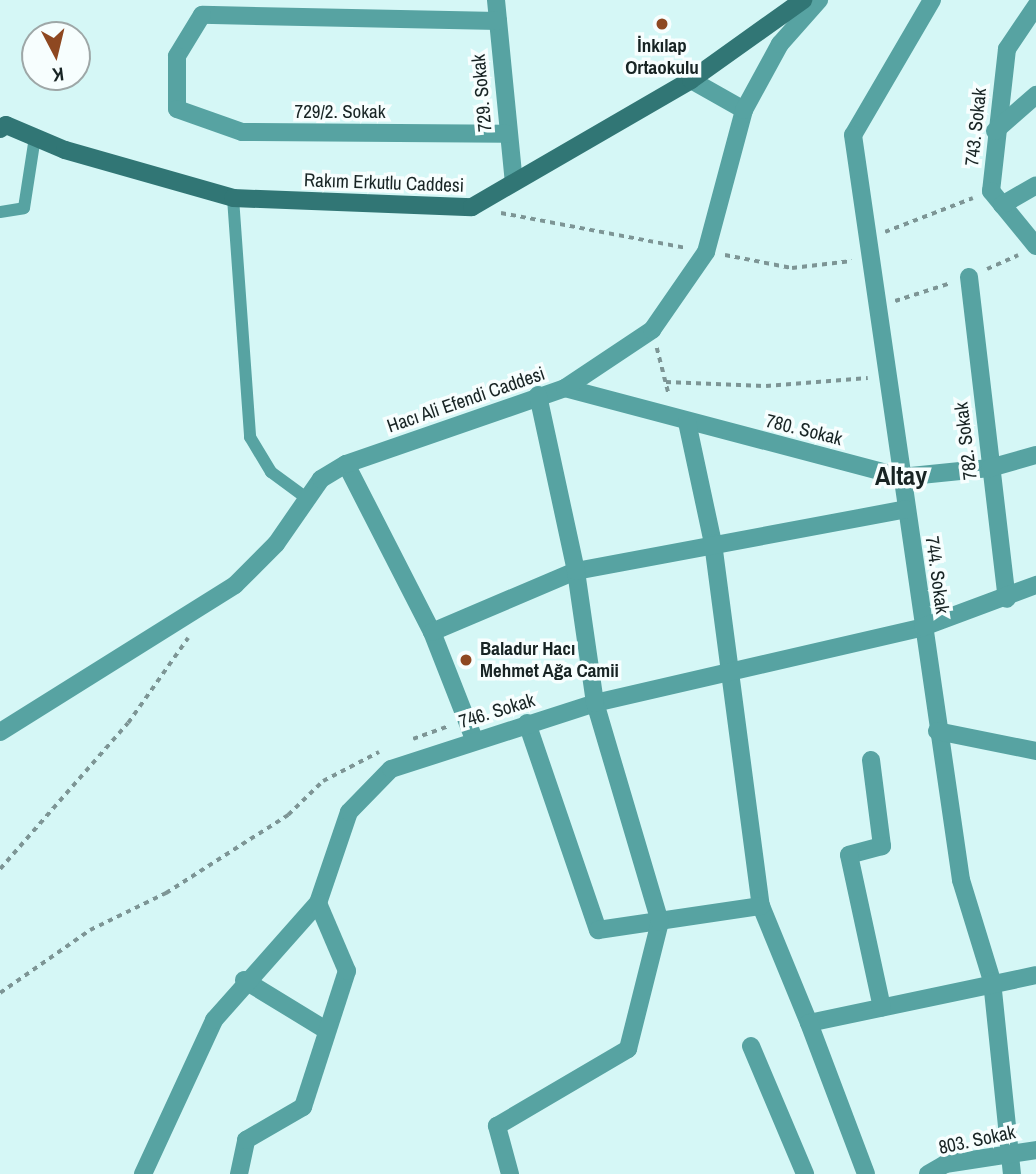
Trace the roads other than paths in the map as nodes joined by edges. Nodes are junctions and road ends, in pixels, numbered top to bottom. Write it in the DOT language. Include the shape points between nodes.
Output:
graph roads {
  1 [pos="496,0"];
  2 [pos="803,0"];
  3 [pos="819,0"];
  4 [pos="932,0"];
  5 [pos="1036,6"];
  6 [pos="498,21"];
  7 [pos="691,80"];
  8 [pos="1036,95"];
  9 [pos="744,110"];
  10 [pos="2,124"];
  11 [pos="996,131"];
  12 [pos="506,134"];
  13 [pos="35,137"];
  14 [pos="514,182"];
  15 [pos="1036,185"];
  16 [pos="233,198"];
  17 [pos="997,198"];
  18 [pos="0,212"];
  19 [pos="1036,246"];
  20 [pos="969,277"];
  21 [pos="565,388"];
  22 [pos="538,395"];
  23 [pos="681,420"];
  24 [pos="1036,455"];
  25 [pos="346,464"];
  26 [pos="990,468"];
  27 [pos="901,477"];
  28 [pos="305,497"];
  29 [pos="906,509"];
  30 [pos="713,543"];
  31 [pos="576,571"];
  32 [pos="1036,585"];
  33 [pos="1007,599"];
  34 [pos="923,627"];
  35 [pos="432,632"];
  36 [pos="731,667"];
  37 [pos="595,703"];
  38 [pos="527,723"];
  39 [pos="937,731"];
  40 [pos="0,732"];
  41 [pos="474,739"];
  42 [pos="1036,751"];
  43 [pos="871,761"];
  44 [pos="318,903"];
  45 [pos="761,906"];
  46 [pos="660,922"];
  47 [pos="1036,975"];
  48 [pos="244,980"];
  49 [pos="992,981"];
  50 [pos="882,1007"];
  51 [pos="809,1023"];
  52 [pos="326,1030"];
  53 [pos="751,1045"];
  54 [pos="1036,1150"];
  55 [pos="1012,1151"];
  56 [pos="143,1174"];
  57 [pos="239,1174"];
  58 [pos="510,1174"];
  59 [pos="805,1174"];
  60 [pos="866,1174"];
  61 [pos="928,1174"];
  62 [pos="1012,1174"];
  1 -- 6 [label="street, 729. Sokak"];
  2 -- 7 [label="main road, Rakım Erkutlu Caddesi"];
  3 -- 9 [label="street, Hacı Ali Efendi Caddesi" via="780,44"];
  4 -- 27 [label="street, 744. Sokak" via="853,135"];
  5 -- 11 [label="street, 743. Sokak" via="1007,49"];
  6 -- 12 [label="street, 729. Sokak"];
  6 -- 12 [label="street, 729/2. Sokak" via="202,15 177,56 177,109 242,132"];
  7 -- 9 [label="street"];
  7 -- 14 [label="main road, Rakım Erkutlu Caddesi"];
  8 -- 11 [label="street"];
  9 -- 21 [label="street, Hacı Ali Efendi Caddesi" via="706,252 652,330"];
  10 -- 13 [label="main road, Rakım Erkutlu Caddesi"];
  11 -- 17 [label="street, 743. Sokak"];
  12 -- 14 [label="street, 729. Sokak"];
  13 -- 16 [label="main road, Rakım Erkutlu Caddesi"];
  13 -- 18 [label="lane" via="24,208"];
  14 -- 16 [label="main road, Rakım Erkutlu Caddesi" via="472,207"];
  15 -- 17 [label="street"];
  16 -- 28 [label="lane" via="250,437 271,472"];
  17 -- 19 [label="street"];
  20 -- 26 [label="street, 782. Sokak"];
  21 -- 22 [label="street, Hacı Ali Efendi Caddesi"];
  21 -- 23 [label="street, 780. Sokak"];
  22 -- 25 [label="street, Hacı Ali Efendi Caddesi"];
  22 -- 31 [label="street"];
  23 -- 27 [label="street, 780. Sokak"];
  23 -- 30 [label="street"];
  24 -- 26 [label="street, 780. Sokak"];
  25 -- 28 [label="street, Hacı Ali Efendi Caddesi"];
  25 -- 35 [label="street"];
  26 -- 27 [label="street, 780. Sokak"];
  26 -- 33 [label="street, 782. Sokak"];
  27 -- 29 [label="street, 744. Sokak"];
  28 -- 40 [label="street, Hacı Ali Efendi Caddesi" via="276,544 235,585"];
  29 -- 30 [label="street"];
  29 -- 34 [label="street, 744. Sokak"];
  30 -- 31 [label="street"];
  30 -- 36 [label="street"];
  31 -- 35 [label="street"];
  31 -- 37 [label="street"];
  32 -- 33 [label="street, 746. Sokak"];
  33 -- 34 [label="street, 746. Sokak"];
  34 -- 36 [label="street, 746. Sokak"];
  34 -- 39 [label="street, 744. Sokak"];
  35 -- 41 [label="street"];
  36 -- 37 [label="street, 746. Sokak"];
  36 -- 45 [label="street"];
  37 -- 38 [label="street, 746. Sokak"];
  37 -- 46 [label="street"];
  38 -- 41 [label="street, 746. Sokak"];
  38 -- 46 [label="street" via="598,930"];
  39 -- 42 [label="street"];
  39 -- 49 [label="street, 744. Sokak" via="961,880"];
  41 -- 44 [label="street, 746. Sokak" via="391,769 349,812"];
  43 -- 50 [label="street" via="882,846 849,855"];
  44 -- 48 [label="street, 746. Sokak"];
  44 -- 52 [label="street" via="348,971"];
  45 -- 46 [label="street"];
  45 -- 51 [label="street"];
  46 -- 58 [label="street" via="628,1049 497,1126"];
  47 -- 49 [label="street"];
  48 -- 52 [label="street"];
  48 -- 56 [label="street, 746. Sokak" via="214,1020"];
  49 -- 50 [label="street"];
  49 -- 55 [label="street, 744. Sokak"];
  50 -- 51 [label="street"];
  51 -- 60 [label="street"];
  52 -- 57 [label="street" via="303,1107 246,1140"];
  53 -- 59 [label="street"];
  54 -- 55 [label="street, 803. Sokak"];
  55 -- 61 [label="street, 803. Sokak" via="945,1164"];
  55 -- 62 [label="street, 744. Sokak"];
}
